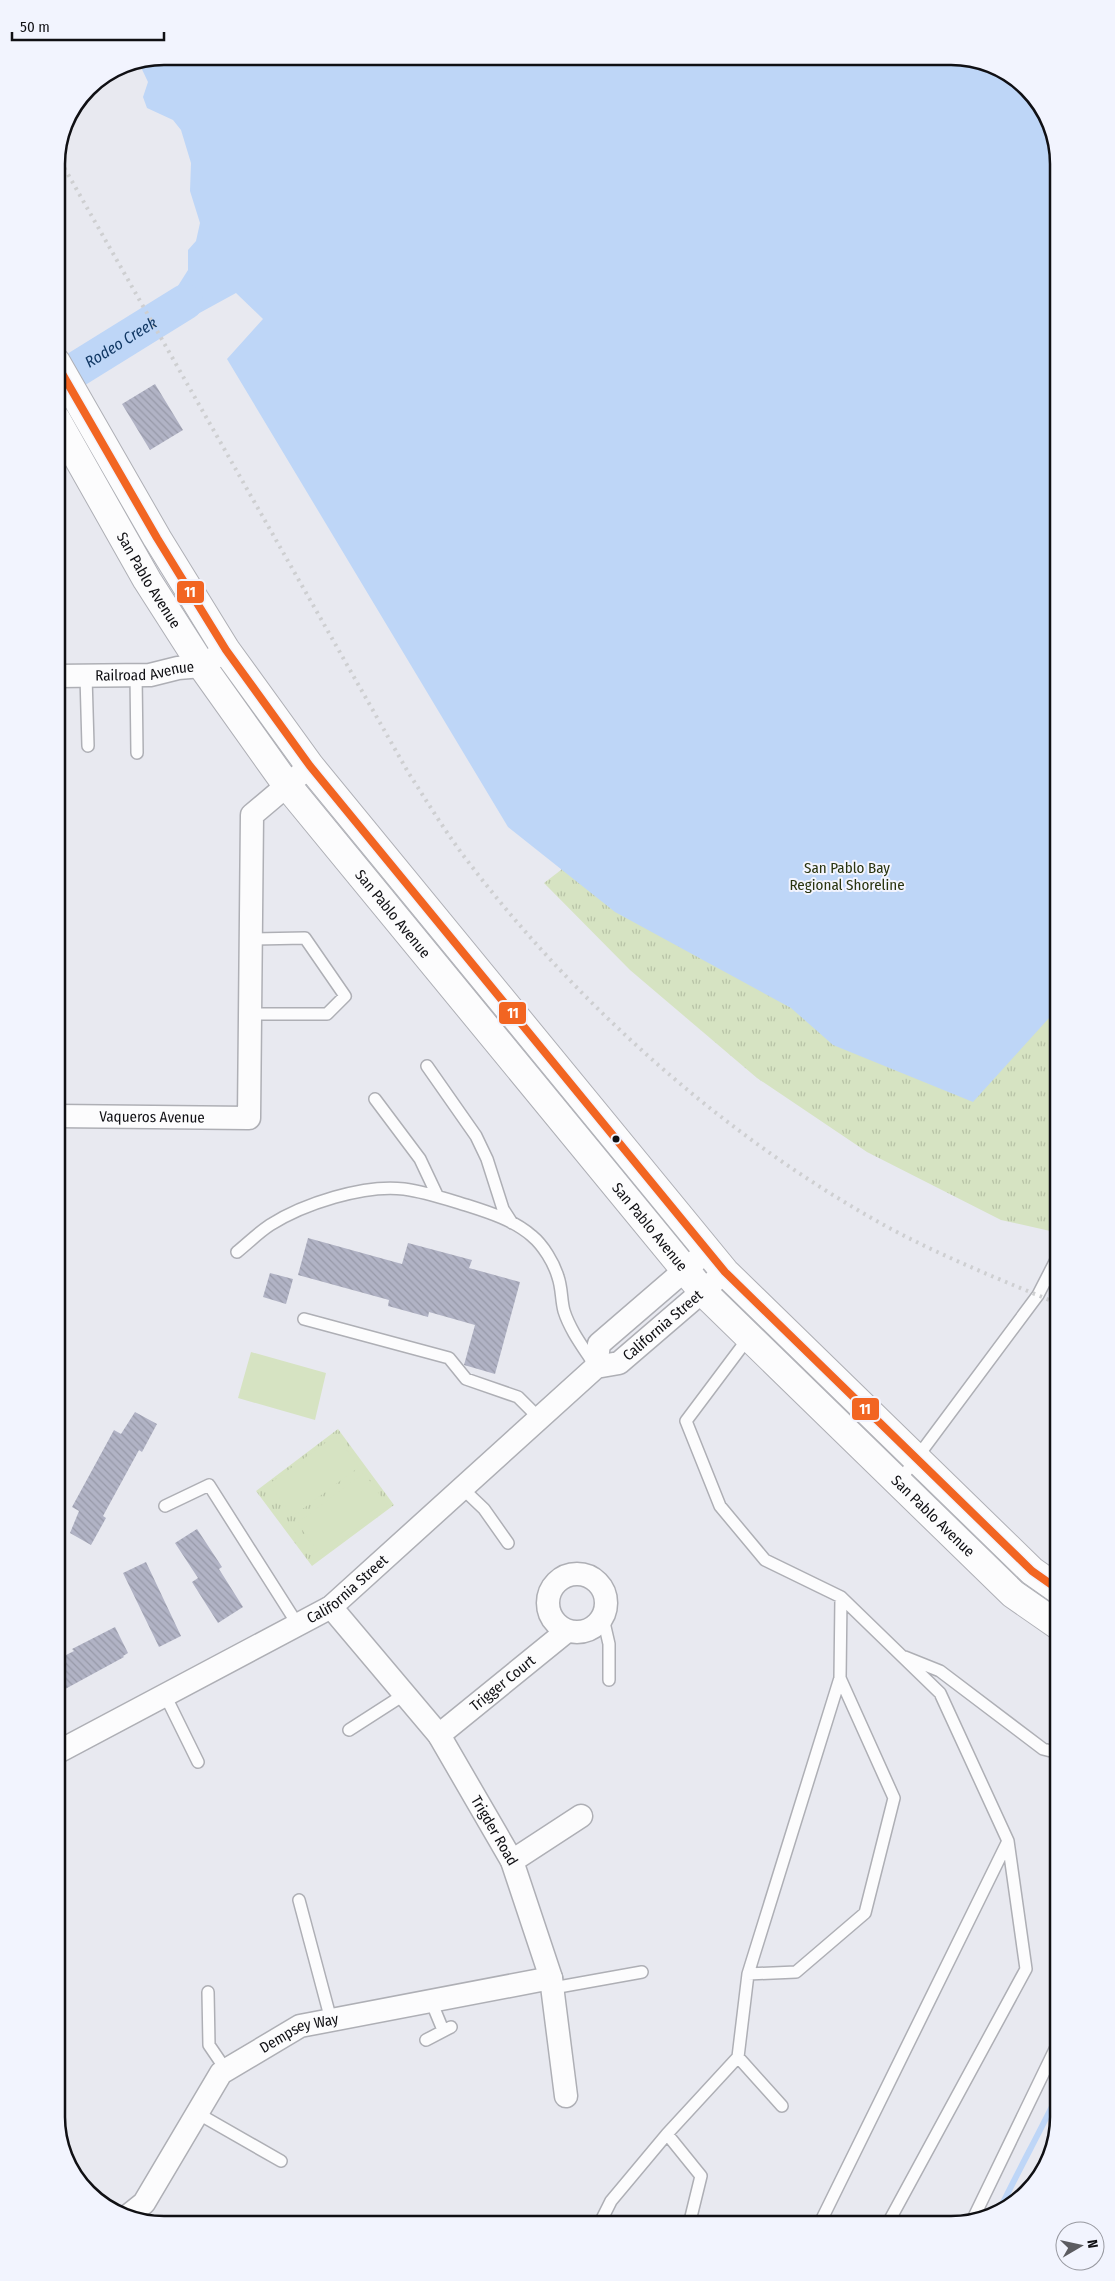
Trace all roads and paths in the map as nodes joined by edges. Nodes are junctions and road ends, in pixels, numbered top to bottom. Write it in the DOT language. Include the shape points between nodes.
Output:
graph roads {
  1 [pos="65,378"];
  2 [pos="65,435"];
  3 [pos="226,650"];
  4 [pos="202,666"];
  5 [pos="136,675"];
  6 [pos="65,676"];
  7 [pos="86,676"];
  8 [pos="88,746"];
  9 [pos="137,753"];
  10 [pos="310,766"];
  11 [pos="286,784"];
  12 [pos="251,939"];
  13 [pos="250,1014"];
  14 [pos="427,1066"];
  15 [pos="375,1099"];
  16 [pos="65,1116"];
  17 [pos="437,1195"];
  18 [pos="512,1223"];
  19 [pos="707,1251"];
  20 [pos="237,1252"];
  21 [pos="686,1271"];
  22 [pos="725,1272"];
  23 [pos="1050,1272"];
  24 [pos="703,1292"];
  25 [pos="304,1319"];
  26 [pos="750,1336"];
  27 [pos="596,1367"];
  28 [pos="540,1418"];
  29 [pos="916,1459"];
  30 [pos="898,1483"];
  31 [pos="462,1488"];
  32 [pos="165,1506"];
  33 [pos="508,1543"];
  34 [pos="1050,1584"];
  35 [pos="841,1597"];
  36 [pos="331,1607"];
  37 [pos="603,1618"];
  38 [pos="1050,1620"];
  39 [pos="298,1625"];
  40 [pos="568,1631"];
  41 [pos="901,1656"];
  42 [pos="840,1678"];
  43 [pos="609,1680"];
  44 [pos="405,1694"];
  45 [pos="164,1695"];
  46 [pos="348,1730"];
  47 [pos="439,1735"];
  48 [pos="65,1748"];
  49 [pos="1050,1751"];
  50 [pos="198,1762"];
  51 [pos="581,1816"];
  52 [pos="1008,1841"];
  53 [pos="512,1861"];
  54 [pos="299,1900"];
  55 [pos="642,1972"];
  56 [pos="748,1974"];
  57 [pos="552,1983"];
  58 [pos="208,1992"];
  59 [pos="431,2001"];
  60 [pos="331,2020"];
  61 [pos="426,2040"];
  62 [pos="738,2057"];
  63 [pos="1050,2060"];
  64 [pos="226,2070"];
  65 [pos="566,2096"];
  66 [pos="782,2106"];
  67 [pos="197,2113"];
  68 [pos="667,2134"];
  69 [pos="281,2161"];
  70 [pos="133,2211"];
  71 [pos="976,2213"];
  72 [pos="604,2216"];
  73 [pos="691,2216"];
  74 [pos="823,2216"];
  75 [pos="892,2216"];
  1 -- 3 [label="main road, San Pablo Avenue"];
  2 -- 4 [label="main road, San Pablo Avenue" via="130,551"];
  3 -- 4 [label="street, Railroad Avenue"];
  3 -- 10 [label="main road, San Pablo Avenue"];
  4 -- 5 [label="street, Railroad Avenue"];
  4 -- 11 [label="main road, San Pablo Avenue"];
  5 -- 7 [label="street, Railroad Avenue"];
  5 -- 9 [label="lane"];
  6 -- 7 [label="street, Railroad Avenue"];
  7 -- 8 [label="lane"];
  10 -- 11 [label="street"];
  10 -- 19 [label="main road, San Pablo Avenue"];
  11 -- 12 [label="street" via="252,815"];
  11 -- 21 [label="main road, San Pablo Avenue"];
  12 -- 13 [label="street"];
  12 -- 13 [label="lane" via="305,938 345,996 327,1014"];
  13 -- 16 [label="street, Vaqueros Avenue" via="249,1118"];
  14 -- 18 [label="lane" via="476,1136 503,1209"];
  15 -- 17 [label="lane" via="420,1159"];
  17 -- 18 [label="lane"];
  17 -- 20 [label="lane" via="403,1189 368,1190 347,1195 292,1213 269,1226"];
  18 -- 27 [label="lane" via="532,1236 551,1260 564,1310"];
  19 -- 21 [label="street, California Street"];
  19 -- 22 [label="main road, San Pablo Avenue"];
  21 -- 24 [label="main road, San Pablo Avenue"];
  21 -- 27 [label="street, California Street" via="600,1344"];
  22 -- 24 [label="street, California Street"];
  22 -- 29 [label="main road, San Pablo Avenue"];
  23 -- 29 [label="lane" via="1038,1296"];
  24 -- 26 [label="main road, San Pablo Avenue"];
  24 -- 27 [label="street, California Street" via="618,1363"];
  25 -- 28 [label="lane" via="449,1358 466,1379 518,1397"];
  26 -- 30 [label="main road, San Pablo Avenue"];
  26 -- 35 [label="lane" via="686,1420 720,1506 766,1560"];
  27 -- 28 [label="street, California Street"];
  28 -- 31 [label="street, California Street"];
  29 -- 30 [label="lane"];
  29 -- 34 [label="main road, San Pablo Avenue" via="1032,1571"];
  30 -- 38 [label="main road, San Pablo Avenue" via="1013,1594"];
  31 -- 33 [label="lane" via="484,1509"];
  31 -- 36 [label="street, California Street"];
  32 -- 39 [label="lane" via="209,1485"];
  35 -- 41 [label="lane"];
  35 -- 42 [label="lane"];
  36 -- 39 [label="street, California Street"];
  36 -- 44 [label="street, Trigder Road"];
  37 -- 40 [label="street" via="587,1631"];
  37 -- 40 [label="street" via="606,1604 603,1589 589,1576 571,1575 555,1584 548,1601 553,1619"];
  37 -- 43 [label="lane" via="610,1644"];
  39 -- 45 [label="street, California Street"];
  40 -- 47 [label="street, Trigger Court"];
  41 -- 49 [label="lane" via="940,1671"];
  41 -- 52 [label="lane" via="940,1693"];
  42 -- 56 [label="lane"];
  42 -- 56 [label="lane" via="894,1798 865,1913 796,1972"];
  44 -- 46 [label="lane"];
  44 -- 47 [label="street, Trigder Road"];
  45 -- 48 [label="street, California Street"];
  45 -- 50 [label="lane"];
  47 -- 53 [label="street, Trigder Road"];
  51 -- 53 [label="street"];
  52 -- 74 [label="lane"];
  52 -- 75 [label="lane" via="1026,1969"];
  53 -- 57 [label="street, Trigder Road"];
  54 -- 60 [label="lane"];
  55 -- 57 [label="lane"];
  56 -- 62 [label="lane"];
  57 -- 59 [label="street, Dempsey Way"];
  57 -- 65 [label="street, Trigder Road"];
  58 -- 64 [label="lane" via="209,2044"];
  59 -- 60 [label="street, Dempsey Way"];
  59 -- 61 [label="lane" via="447,2028"];
  60 -- 64 [label="street, Dempsey Way" via="300,2026"];
  62 -- 66 [label="lane"];
  62 -- 68 [label="lane"];
  63 -- 71 [label="lane"];
  64 -- 67 [label="street, Dempsey Way" via="221,2072"];
  67 -- 69 [label="lane"];
  67 -- 70 [label="street, Dempsey Way" via="144,2202"];
  68 -- 72 [label="lane" via="611,2201"];
  68 -- 73 [label="lane" via="701,2176"];
}
